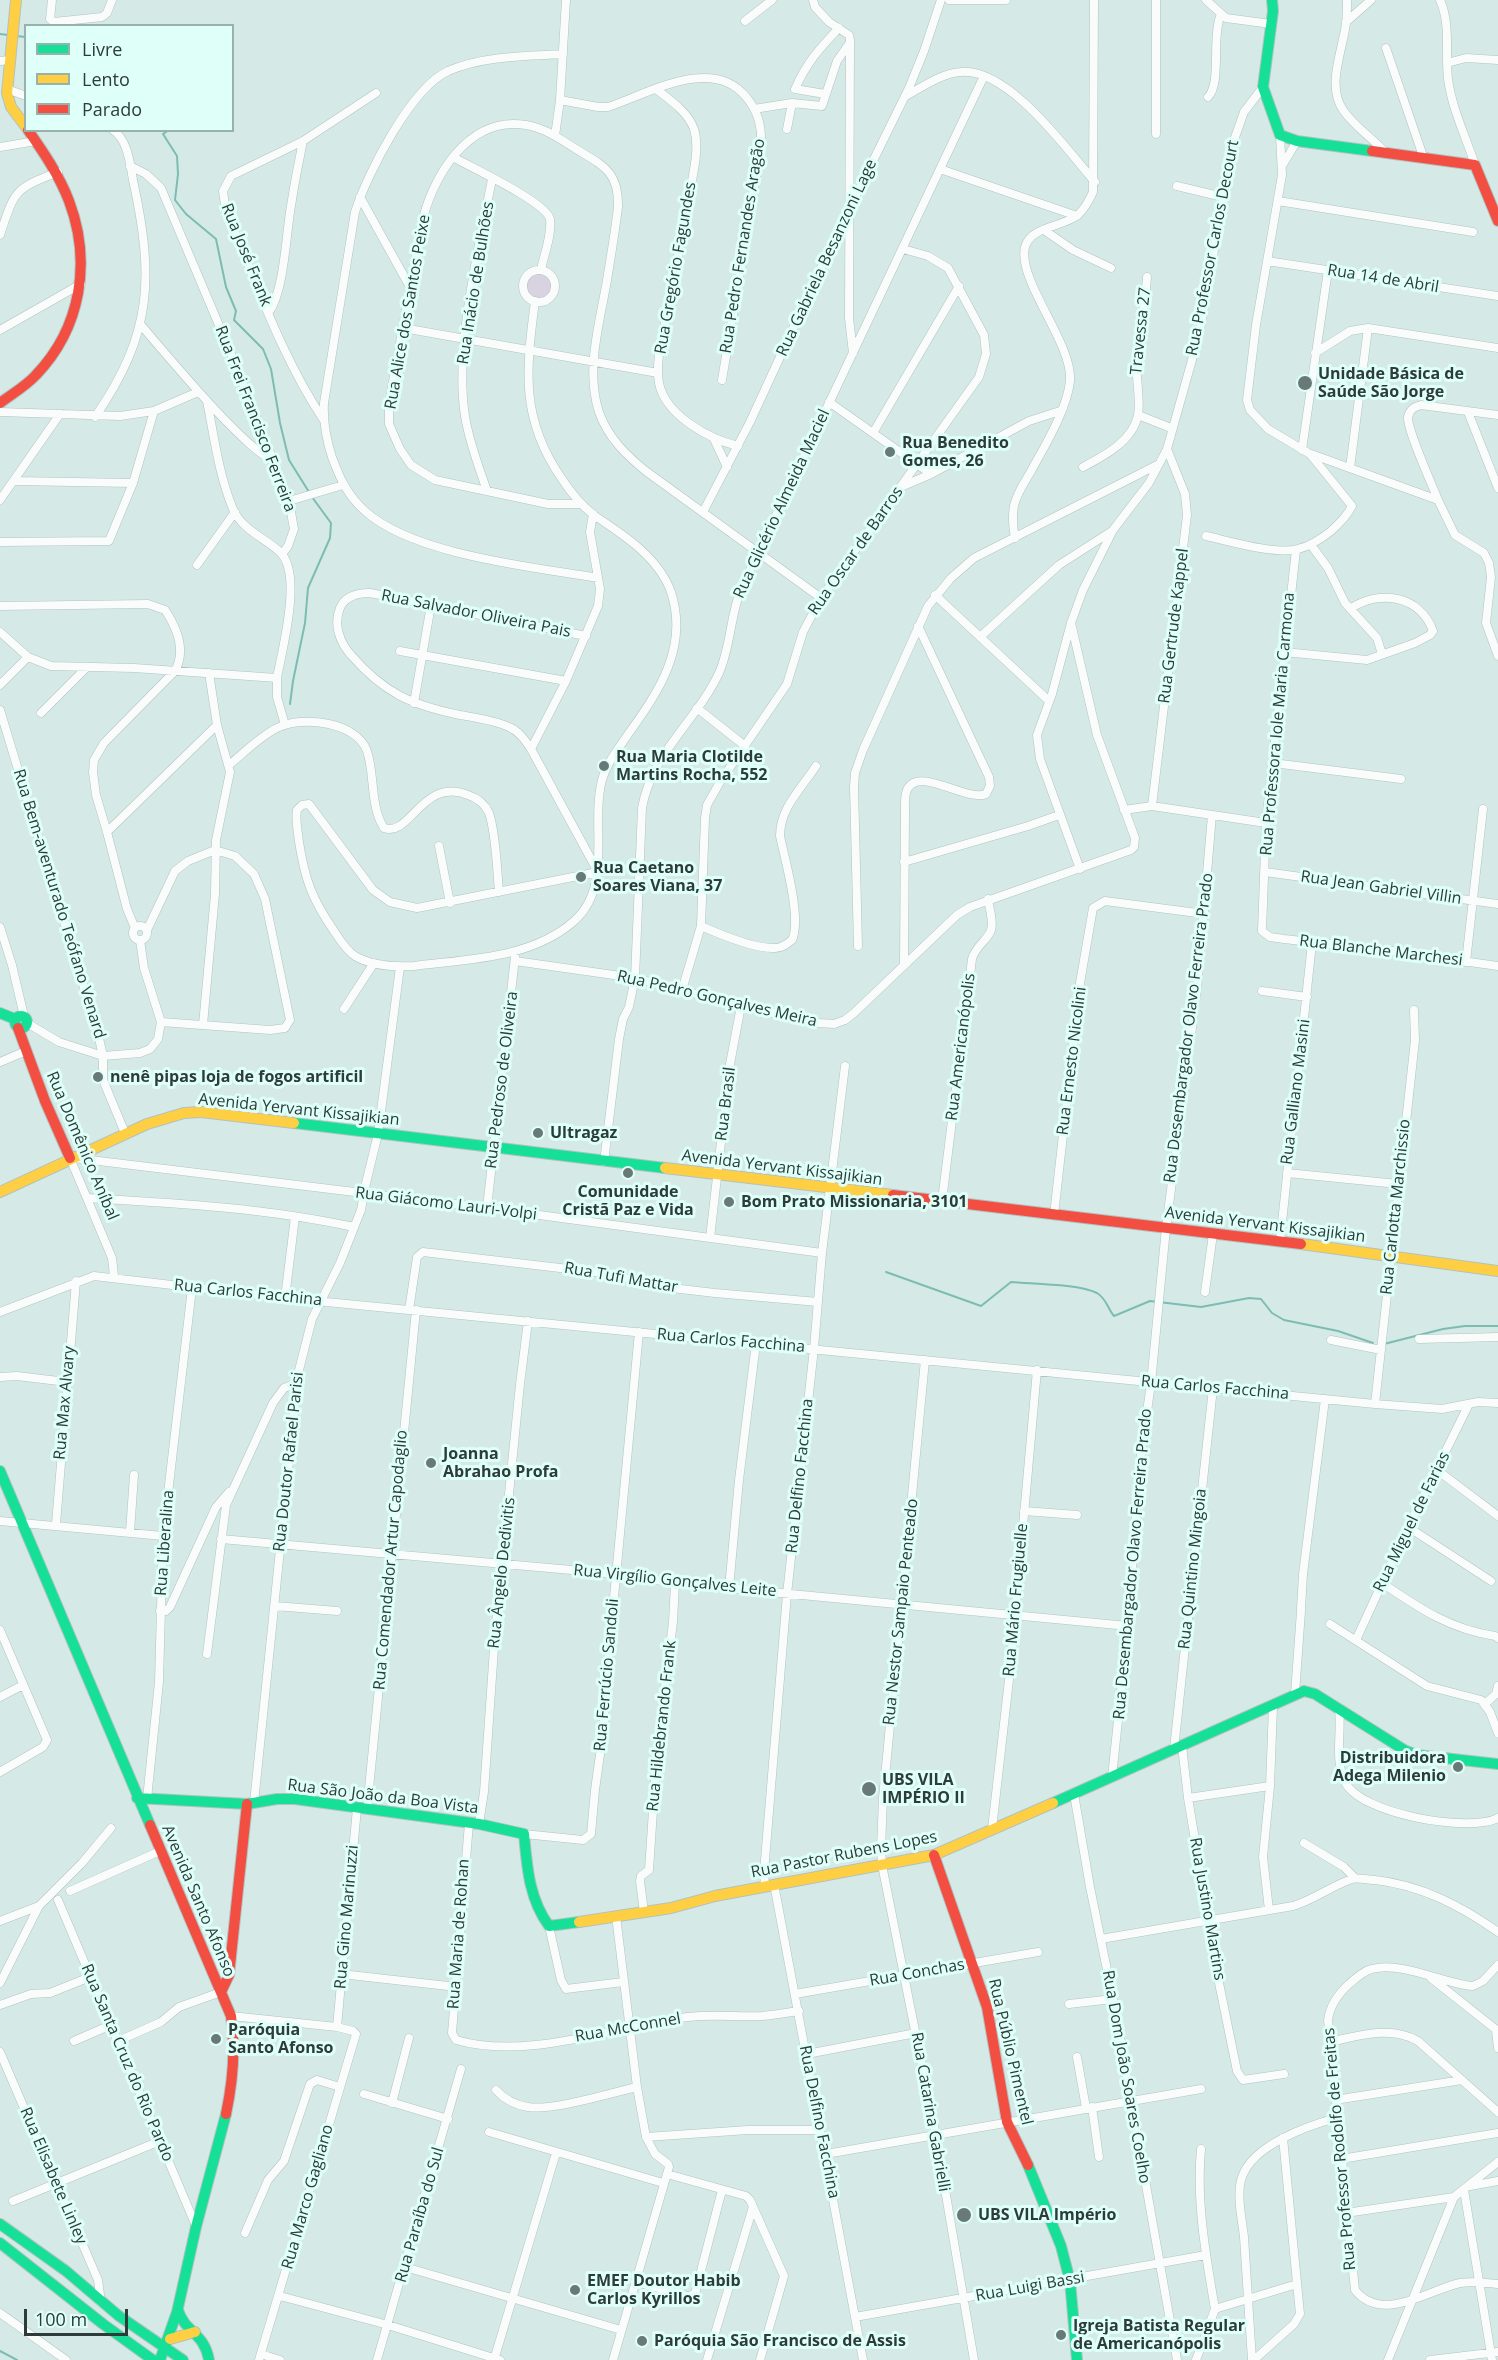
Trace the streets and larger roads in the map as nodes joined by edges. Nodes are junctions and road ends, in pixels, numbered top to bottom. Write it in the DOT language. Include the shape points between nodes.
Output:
graph roads {
  1 [pos="16,0"];
  2 [pos="52,0"];
  3 [pos="112,0"];
  4 [pos="566,0"];
  5 [pos="772,0"];
  6 [pos="813,0"];
  7 [pos="942,0"];
  8 [pos="949,0"];
  9 [pos="1006,0"];
  10 [pos="1094,0"];
  11 [pos="1155,0"];
  12 [pos="1206,0"];
  13 [pos="1347,0"];
  14 [pos="1371,0"];
  15 [pos="1440,0"];
  16 [pos="1273,1"];
  17 [pos="1221,15"];
  18 [pos="745,21"];
  19 [pos="1346,22"];
  20 [pos="1271,24"];
  21 [pos="839,28"];
  22 [pos="850,39"];
  23 [pos="1386,48"];
  24 [pos="563,54"];
  25 [pos="5,60"];
  26 [pos="1498,60"];
  27 [pos="1446,63"];
  28 [pos="984,76"];
  29 [pos="1263,87"];
  30 [pos="7,89"];
  31 [pos="656,89"];
  32 [pos="376,93"];
  33 [pos="825,94"];
  34 [pos="24,95"];
  35 [pos="905,96"];
  36 [pos="1208,98"];
  37 [pos="560,100"];
  38 [pos="792,103"];
  39 [pos="754,109"];
  40 [pos="24,125"];
  41 [pos="787,129"];
  42 [pos="1362,131"];
  43 [pos="29,132"];
  44 [pos="115,132"];
  45 [pos="1156,134"];
  46 [pos="1280,135"];
  47 [pos="555,136"];
  48 [pos="36,141"];
  49 [pos="303,141"];
  50 [pos="1297,141"];
  51 [pos="0,147"];
  52 [pos="1362,149"];
  53 [pos="1386,153"];
  54 [pos="453,157"];
  55 [pos="1424,159"];
  56 [pos="1475,165"];
  57 [pos="130,166"];
  58 [pos="1282,166"];
  59 [pos="940,169"];
  60 [pos="58,172"];
  61 [pos="492,179"];
  62 [pos="1095,182"];
  63 [pos="1177,186"];
  64 [pos="360,197"];
  65 [pos="1223,197"];
  66 [pos="1278,201"];
  67 [pos="850,208"];
  68 [pos="1077,216"];
  69 [pos="1498,221"];
  70 [pos="1044,230"];
  71 [pos="1473,232"];
  72 [pos="0,235"];
  73 [pos="903,249"];
  74 [pos="1267,261"];
  75 [pos="1111,268"];
  76 [pos="541,270"];
  77 [pos="1328,270"];
  78 [pos="1147,276"];
  79 [pos="81,284"];
  80 [pos="959,286"];
  81 [pos="410,287"];
  82 [pos="1498,296"];
  83 [pos="535,301"];
  84 [pos="269,312"];
  85 [pos="141,325"];
  86 [pos="403,328"];
  87 [pos="1368,328"];
  88 [pos="0,330"];
  89 [pos="466,338"];
  90 [pos="1498,348"];
  91 [pos="528,350"];
  92 [pos="852,353"];
  93 [pos="1315,353"];
  94 [pos="594,360"];
  95 [pos="658,373"];
  96 [pos="722,380"];
  97 [pos="198,392"];
  98 [pos="207,401"];
  99 [pos="829,402"];
  100 [pos="0,403"];
  101 [pos="154,411"];
  102 [pos="1060,411"];
  103 [pos="0,412"];
  104 [pos="1468,412"];
  105 [pos="60,414"];
  106 [pos="1138,415"];
  107 [pos="1498,415"];
  108 [pos="95,417"];
  109 [pos="323,419"];
  110 [pos="1171,428"];
  111 [pos="873,433"];
  112 [pos="714,439"];
  113 [pos="738,446"];
  114 [pos="1167,449"];
  115 [pos="1306,452"];
  116 [pos="273,461"];
  117 [pos="917,464"];
  118 [pos="1159,464"];
  119 [pos="727,467"];
  120 [pos="1083,467"];
  121 [pos="1350,468"];
  122 [pos="931,474"];
  123 [pos="15,481"];
  124 [pos="133,483"];
  125 [pos="343,485"];
  126 [pos="902,486"];
  127 [pos="1498,488"];
  128 [pos="487,491"];
  129 [pos="0,500"];
  130 [pos="1438,500"];
  131 [pos="290,501"];
  132 [pos="581,504"];
  133 [pos="235,512"];
  134 [pos="703,512"];
  135 [pos="592,514"];
  136 [pos="1113,530"];
  137 [pos="1206,536"];
  138 [pos="1015,538"];
  139 [pos="0,542"];
  140 [pos="1311,545"];
  141 [pos="1296,550"];
  142 [pos="759,553"];
  143 [pos="282,554"];
  144 [pos="197,565"];
  145 [pos="1495,575"];
  146 [pos="597,578"];
  147 [pos="935,595"];
  148 [pos="821,598"];
  149 [pos="430,605"];
  150 [pos="0,606"];
  151 [pos="1350,609"];
  152 [pos="1071,622"];
  153 [pos="918,626"];
  154 [pos="0,632"];
  155 [pos="586,636"];
  156 [pos="980,637"];
  157 [pos="400,651"];
  158 [pos="1284,652"];
  159 [pos="1382,654"];
  160 [pos="420,655"];
  161 [pos="1498,656"];
  162 [pos="28,657"];
  163 [pos="87,667"];
  164 [pos="175,671"];
  165 [pos="209,673"];
  166 [pos="277,678"];
  167 [pos="566,681"];
  168 [pos="0,685"];
  169 [pos="1049,701"];
  170 [pos="414,703"];
  171 [pos="697,708"];
  172 [pos="0,710"];
  173 [pos="41,713"];
  174 [pos="217,725"];
  175 [pos="285,725"];
  176 [pos="745,746"];
  177 [pos="531,749"];
  178 [pos="1273,763"];
  179 [pos="229,765"];
  180 [pos="816,766"];
  181 [pos="1401,779"];
  182 [pos="1152,806"];
  183 [pos="1483,809"];
  184 [pos="1124,810"];
  185 [pos="1059,815"];
  186 [pos="1212,815"];
  187 [pos="1266,823"];
  188 [pos="108,832"];
  189 [pos="439,846"];
  190 [pos="215,850"];
  191 [pos="904,862"];
  192 [pos="1080,868"];
  193 [pos="598,871"];
  194 [pos="1265,872"];
  195 [pos="499,892"];
  196 [pos="987,899"];
  197 [pos="1472,901"];
  198 [pos="450,903"];
  199 [pos="1498,904"];
  200 [pos="1204,914"];
  201 [pos="701,926"];
  202 [pos="0,927"];
  203 [pos="135,928"];
  204 [pos="147,930"];
  205 [pos="1264,934"];
  206 [pos="140,940"];
  207 [pos="1312,943"];
  208 [pos="858,946"];
  209 [pos="514,951"];
  210 [pos="515,961"];
  211 [pos="1466,962"];
  212 [pos="374,963"];
  213 [pos="904,965"];
  214 [pos="1498,966"];
  215 [pos="400,967"];
  216 [pos="635,978"];
  217 [pos="682,990"];
  218 [pos="1262,991"];
  219 [pos="1307,997"];
  220 [pos="741,1006"];
  221 [pos="344,1009"];
  222 [pos="1414,1010"];
  223 [pos="0,1012"];
  224 [pos="21,1022"];
  225 [pos="161,1022"];
  226 [pos="203,1025"];
  227 [pos="26,1051"];
  228 [pos="103,1056"];
  229 [pos="0,1062"];
  230 [pos="845,1066"];
  231 [pos="125,1133"];
  232 [pos="378,1134"];
  233 [pos="494,1148"];
  234 [pos="70,1158"];
  235 [pos="604,1162"];
  236 [pos="1287,1173"];
  237 [pos="718,1176"];
  238 [pos="0,1184"];
  239 [pos="1398,1184"];
  240 [pos="829,1188"];
  241 [pos="0,1192"];
  242 [pos="363,1194"];
  243 [pos="88,1198"];
  244 [pos="942,1201"];
  245 [pos="487,1208"];
  246 [pos="1054,1215"];
  247 [pos="295,1217"];
  248 [pos="354,1227"];
  249 [pos="1166,1228"];
  250 [pos="1213,1234"];
  251 [pos="710,1238"];
  252 [pos="1280,1241"];
  253 [pos="423,1252"];
  254 [pos="822,1254"];
  255 [pos="1391,1256"];
  256 [pos="1498,1271"];
  257 [pos="114,1276"];
  258 [pos="76,1281"];
  259 [pos="192,1288"];
  260 [pos="1204,1292"];
  261 [pos="285,1298"];
  262 [pos="321,1300"];
  263 [pos="818,1302"];
  264 [pos="412,1310"];
  265 [pos="0,1312"];
  266 [pos="528,1321"];
  267 [pos="639,1332"];
  268 [pos="1498,1336"];
  269 [pos="1419,1339"];
  270 [pos="1331,1340"];
  271 [pos="756,1343"];
  272 [pos="814,1348"];
  273 [pos="1381,1350"];
  274 [pos="925,1360"];
  275 [pos="1037,1370"];
  276 [pos="0,1377"];
  277 [pos="67,1382"];
  278 [pos="297,1383"];
  279 [pos="1151,1383"];
  280 [pos="1213,1388"];
  281 [pos="1325,1399"];
  282 [pos="1498,1403"];
  283 [pos="1376,1404"];
  284 [pos="1469,1404"];
  285 [pos="1437,1470"];
  286 [pos="0,1471"];
  287 [pos="134,1475"];
  288 [pos="231,1491"];
  289 [pos="1024,1511"];
  290 [pos="1077,1515"];
  291 [pos="1498,1516"];
  292 [pos="0,1521"];
  293 [pos="22,1522"];
  294 [pos="56,1524"];
  295 [pos="1408,1527"];
  296 [pos="130,1532"];
  297 [pos="163,1536"];
  298 [pos="221,1539"];
  299 [pos="280,1545"];
  300 [pos="392,1555"];
  301 [pos="503,1563"];
  302 [pos="617,1574"];
  303 [pos="1491,1581"];
  304 [pos="675,1583"];
  305 [pos="1382,1583"];
  306 [pos="729,1588"];
  307 [pos="787,1594"];
  308 [pos="902,1604"];
  309 [pos="275,1606"];
  310 [pos="160,1611"];
  311 [pos="337,1611"];
  312 [pos="1015,1614"];
  313 [pos="1330,1624"];
  314 [pos="1128,1626"];
  315 [pos="0,1630"];
  316 [pos="1498,1638"];
  317 [pos="1356,1640"];
  318 [pos="207,1654"];
  319 [pos="23,1685"];
  320 [pos="1498,1686"];
  321 [pos="1296,1694"];
  322 [pos="0,1697"];
  323 [pos="1483,1702"];
  324 [pos="1274,1706"];
  325 [pos="1339,1709"];
  326 [pos="1498,1733"];
  327 [pos="1178,1748"];
  328 [pos="1498,1764"];
  329 [pos="0,1772"];
  330 [pos="1112,1777"];
  331 [pos="1270,1786"];
  332 [pos="1074,1794"];
  333 [pos="142,1798"];
  334 [pos="1188,1798"];
  335 [pos="251,1804"];
  336 [pos="362,1808"];
  337 [pos="1498,1818"];
  338 [pos="474,1824"];
  339 [pos="111,1828"];
  340 [pos="992,1829"];
  341 [pos="524,1834"];
  342 [pos="589,1838"];
  343 [pos="1304,1843"];
  344 [pos="160,1851"];
  345 [pos="934,1855"];
  346 [pos="882,1865"];
  347 [pos="1355,1878"];
  348 [pos="769,1885"];
  349 [pos="70,1891"];
  350 [pos="58,1900"];
  351 [pos="39,1906"];
  352 [pos="1269,1910"];
  353 [pos="644,1912"];
  354 [pos="615,1916"];
  355 [pos="1209,1920"];
  356 [pos="0,1921"];
  357 [pos="549,1926"];
  358 [pos="1498,1932"];
  359 [pos="1101,1940"];
  360 [pos="1038,1952"];
  361 [pos="973,1964"];
  362 [pos="1498,1965"];
  363 [pos="341,1974"];
  364 [pos="1428,1975"];
  365 [pos="903,1976"];
  366 [pos="90,1977"];
  367 [pos="623,1982"];
  368 [pos="0,1983"];
  369 [pos="457,1988"];
  370 [pos="221,1992"];
  371 [pos="795,1994"];
  372 [pos="1113,1999"];
  373 [pos="1069,2004"];
  374 [pos="0,2005"];
  375 [pos="799,2011"];
  376 [pos="231,2016"];
  377 [pos="111,2025"];
  378 [pos="337,2027"];
  379 [pos="630,2028"];
  380 [pos="916,2033"];
  381 [pos="1497,2035"];
  382 [pos="409,2038"];
  383 [pos="74,2040"];
  384 [pos="118,2041"];
  385 [pos="459,2041"];
  386 [pos="1329,2042"];
  387 [pos="1498,2048"];
  388 [pos="0,2052"];
  389 [pos="807,2054"];
  390 [pos="1077,2057"];
  391 [pos="461,2069"];
  392 [pos="1284,2074"];
  393 [pos="1462,2080"];
  394 [pos="340,2087"];
  395 [pos="637,2087"];
  396 [pos="1201,2089"];
  397 [pos="496,2090"];
  398 [pos="364,2094"];
  399 [pos="1335,2100"];
  400 [pos="1130,2101"];
  401 [pos="392,2103"];
  402 [pos="1089,2108"];
  403 [pos="1498,2112"];
  404 [pos="1336,2118"];
  405 [pos="448,2119"];
  406 [pos="1007,2122"];
  407 [pos="819,2130"];
  408 [pos="489,2132"];
  409 [pos="1498,2133"];
  410 [pos="936,2136"];
  411 [pos="646,2137"];
  412 [pos="1283,2138"];
  413 [pos="160,2141"];
  414 [pos="1201,2149"];
  415 [pos="556,2152"];
  416 [pos="826,2154"];
  417 [pos="1099,2157"];
  418 [pos="1341,2158"];
  419 [pos="1498,2162"];
  420 [pos="667,2174"];
  421 [pos="1498,2181"];
  422 [pos="663,2183"];
  423 [pos="56,2184"];
  424 [pos="1466,2188"];
  425 [pos="722,2190"];
  426 [pos="1454,2198"];
  427 [pos="13,2201"];
  428 [pos="753,2207"];
  429 [pos="1346,2213"];
  430 [pos="0,2224"];
  431 [pos="196,2226"];
  432 [pos="245,2233"];
  433 [pos="0,2243"];
  434 [pos="1206,2255"];
  435 [pos="1159,2262"];
  436 [pos="405,2267"];
  437 [pos="1070,2281"];
  438 [pos="635,2282"];
  439 [pos="1480,2282"];
  440 [pos="1297,2284"];
  441 [pos="1498,2284"];
  442 [pos="280,2295"];
  443 [pos="963,2298"];
  444 [pos="1248,2299"];
  445 [pos="513,2300"];
  446 [pos="1413,2300"];
  447 [pos="102,2302"];
  448 [pos="1215,2309"];
  449 [pos="178,2310"];
  450 [pos="0,2313"];
  451 [pos="855,2317"];
  452 [pos="388,2325"];
  453 [pos="621,2330"];
  454 [pos="195,2332"];
  455 [pos="168,2343"];
  456 [pos="1493,2355"];
  457 [pos="260,2357"];
  458 [pos="496,2359"];
  459 [pos="66,2360"];
  460 [pos="153,2360"];
  461 [pos="160,2360"];
  462 [pos="183,2360"];
  463 [pos="209,2360"];
  464 [pos="280,2360"];
  465 [pos="377,2360"];
  466 [pos="613,2360"];
  467 [pos="707,2360"];
  468 [pos="760,2360"];
  469 [pos="863,2360"];
  470 [pos="974,2360"];
  471 [pos="1077,2360"];
  472 [pos="1177,2360"];
  473 [pos="1196,2360"];
  474 [pos="1253,2360"];
  475 [pos="1388,2360"];
  476 [pos="1430,2360"];
  1 -- 25 [label="street" via="12,46"];
  2 -- 3 [label="street" via="51,21 102,17"];
  4 -- 24 [label="street"];
  5 -- 18 [label="street"];
  6 -- 21 [label="street"];
  7 -- 35 [label="street, Rua Gabriela Besanzoni Lage"];
  8 -- 9 [label="street"];
  10 -- 62 [label="street"];
  11 -- 45 [label="street"];
  12 -- 17 [label="street"];
  13 -- 19 [label="street"];
  14 -- 19 [label="street"];
  15 -- 27 [label="street" via="1445,19"];
  16 -- 20 [label="street"];
  17 -- 20 [label="street"];
  17 -- 36 [label="street" via="1216,32 1215,82"];
  19 -- 42 [label="street" via="1336,87 1342,109"];
  20 -- 29 [label="street"];
  21 -- 22 [label="street"];
  21 -- 33 [label="street" via="814,54 795,89"];
  22 -- 33 [label="street"];
  22 -- 67 [label="street"];
  23 -- 55 [label="street"];
  24 -- 37 [label="street"];
  24 -- 64 [label="street" via="486,61 437,78 404,117 374,165"];
  25 -- 30 [label="street"];
  26 -- 27 [label="street" via="1466,58"];
  27 -- 56 [label="street" via="1450,94"];
  28 -- 35 [label="street" via="953,74"];
  28 -- 59 [label="street, Rua Glicério Almeida Maciel"];
  28 -- 62 [label="street" via="1036,114"];
  29 -- 46 [label="street"];
  29 -- 65 [label="street, Rua Professor Carlos Decourt" via="1249,103 1236,132"];
  30 -- 34 [label="street"];
  30 -- 40 [label="street" via="11,107"];
  31 -- 37 [label="street" via="608,106"];
  31 -- 39 [label="street" via="700,77 715,79 745,95"];
  31 -- 95 [label="street, Rua Gregório Fagundes" via="687,117 696,139"];
  32 -- 49 [label="street, Rua José Frank"];
  33 -- 38 [label="street" via="822,106"];
  35 -- 67 [label="street, Rua Gabriela Besanzoni Lage"];
  37 -- 47 [label="street"];
  38 -- 39 [label="street"];
  38 -- 41 [label="street"];
  39 -- 96 [label="street, Rua Pedro Fernandes Aragão" via="760,123 761,147"];
  42 -- 52 [label="street"];
  42 -- 53 [label="street"];
  43 -- 48 [label="street"];
  44 -- 57 [label="street" via="122,140"];
  46 -- 50 [label="street"];
  46 -- 58 [label="street"];
  47 -- 54 [label="street, Rua Alice dos Santos Peixe" via="527,125 493,126 477,133"];
  47 -- 94 [label="street, Rua Alice dos Santos Peixe" via="609,170 618,195"];
  48 -- 51 [label="street"];
  48 -- 60 [label="street"];
  49 -- 84 [label="street" via="279,286"];
  49 -- 84 [label="street, Rua José Frank" via="235,174 222,191 226,212"];
  50 -- 52 [label="street"];
  50 -- 58 [label="street"];
  52 -- 53 [label="street"];
  53 -- 55 [label="street"];
  54 -- 61 [label="street"];
  54 -- 81 [label="street, Rua Alice dos Santos Peixe" via="422,222"];
  55 -- 56 [label="street"];
  56 -- 69 [label="street"];
  57 -- 85 [label="street" via="145,251 147,284"];
  57 -- 116 [label="street, Rua Frei Francisco Ferreira" via="161,188"];
  58 -- 66 [label="street"];
  59 -- 68 [label="street"];
  59 -- 73 [label="street, Rua Glicério Almeida Maciel"];
  60 -- 72 [label="street" via="17,192"];
  60 -- 79 [label="street" via="78,230"];
  61 -- 76 [label="street" via="533,200 547,212 549,235"];
  61 -- 89 [label="street, Rua Inácio de Bulhões"];
  62 -- 68 [label="street" via="1089,202"];
  63 -- 65 [label="street"];
  64 -- 81 [label="street"];
  64 -- 109 [label="street"];
  65 -- 110 [label="street, Rua Professor Carlos Decourt" via="1199,335"];
  66 -- 71 [label="street"];
  66 -- 74 [label="street"];
  67 -- 92 [label="street"];
  67 -- 113 [label="street, Rua Gabriela Besanzoni Lage"];
  68 -- 70 [label="street"];
  70 -- 75 [label="street"];
  70 -- 102 [label="street" via="1029,239 1024,252 1025,263 1068,363 1070,380"];
  73 -- 80 [label="street, Rua Oscar de Barros" via="941,262"];
  73 -- 92 [label="street, Rua Glicério Almeida Maciel"];
  74 -- 77 [label="street, Rua 14 de Abril"];
  74 -- 115 [label="street" via="1247,400 1250,410 1268,429"];
  76 -- 83 [label="street" via="529,274 523,286"];
  76 -- 83 [label="street" via="552,276 555,289 548,299"];
  77 -- 82 [label="street, Rua 14 de Abril"];
  77 -- 93 [label="street"];
  78 -- 106 [label="street, Travessa 27" via="1136,372"];
  79 -- 88 [label="street"];
  79 -- 100 [label="street" via="59,349 30,382"];
  80 -- 111 [label="street"];
  80 -- 117 [label="street, Rua Oscar de Barros" via="987,344 984,365"];
  81 -- 86 [label="street, Rua Alice dos Santos Peixe"];
  83 -- 91 [label="street"];
  84 -- 109 [label="street, Rua José Frank" via="303,388"];
  85 -- 97 [label="street"];
  85 -- 108 [label="street" via="112,393"];
  86 -- 89 [label="street"];
  86 -- 128 [label="street, Rua Alice dos Santos Peixe" via="389,404 389,424 399,449 411,465 428,476"];
  87 -- 90 [label="street"];
  87 -- 93 [label="street" via="1350,331"];
  87 -- 121 [label="street"];
  89 -- 91 [label="street"];
  89 -- 128 [label="street, Rua Inácio de Bulhões" via="462,382 465,417"];
  91 -- 94 [label="street"];
  91 -- 132 [label="street" via="529,393 538,435 557,472"];
  92 -- 99 [label="street, Rua Glicério Almeida Maciel"];
  93 -- 115 [label="street"];
  94 -- 95 [label="street"];
  94 -- 134 [label="street, Rua Alice dos Santos Peixe" via="599,412 611,437 634,462"];
  95 -- 112 [label="street, Rua Gregório Fagundes" via="670,405"];
  97 -- 98 [label="street"];
  97 -- 101 [label="street"];
  98 -- 116 [label="street" via="242,437"];
  98 -- 133 [label="street"];
  99 -- 111 [label="street"];
  99 -- 142 [label="street, Rua Glicério Almeida Maciel"];
  101 -- 108 [label="street"];
  101 -- 124 [label="street"];
  102 -- 122 [label="street" via="1029,421"];
  102 -- 138 [label="street" via="1016,499"];
  103 -- 105 [label="street"];
  104 -- 107 [label="street"];
  104 -- 127 [label="street"];
  104 -- 130 [label="street" via="1421,405 1408,415 1410,431"];
  105 -- 108 [label="street"];
  105 -- 123 [label="street"];
  106 -- 110 [label="street"];
  106 -- 120 [label="street" via="1118,446"];
  109 -- 125 [label="street"];
  110 -- 114 [label="street, Rua Professor Carlos Decourt"];
  111 -- 117 [label="street"];
  112 -- 113 [label="street, Rua Gregório Fagundes"];
  112 -- 119 [label="street"];
  113 -- 119 [label="street, Rua Gabriela Besanzoni Lage"];
  114 -- 118 [label="street, Rua Professor Carlos Decourt"];
  114 -- 182 [label="street, Rua Gertrude Kappel" via="1185,494 1187,515"];
  115 -- 121 [label="street"];
  115 -- 140 [label="street" via="1352,506 1334,528"];
  116 -- 131 [label="street, Rua Frei Francisco Ferreira"];
  117 -- 122 [label="street"];
  117 -- 126 [label="street, Rua Oscar de Barros"];
  118 -- 136 [label="street, Rua Professor Carlos Decourt"];
  118 -- 138 [label="street"];
  119 -- 134 [label="street, Rua Gabriela Besanzoni Lage"];
  121 -- 130 [label="street"];
  122 -- 126 [label="street"];
  123 -- 124 [label="street"];
  123 -- 129 [label="street"];
  124 -- 139 [label="street" via="109,541"];
  125 -- 131 [label="street"];
  125 -- 146 [label="street" via="367,513 411,538 486,558"];
  126 -- 148 [label="street, Rua Oscar de Barros"];
  128 -- 132 [label="street, Rua Alice dos Santos Peixe" via="548,504"];
  130 -- 145 [label="street" via="1455,535 1479,549"];
  131 -- 143 [label="street, Rua Frei Francisco Ferreira" via="294,529"];
  132 -- 135 [label="street"];
  133 -- 143 [label="street" via="249,529"];
  133 -- 144 [label="street"];
  134 -- 142 [label="street, Rua Alice dos Santos Peixe"];
  135 -- 146 [label="street" via="590,532"];
  135 -- 193 [label="street" via="637,547 659,569 671,593 676,618 672,656 663,683 612,757 602,780"];
  136 -- 152 [label="street"];
  136 -- 156 [label="street" via="1059,565"];
  137 -- 141 [label="street"];
  138 -- 147 [label="street" via="974,558"];
  140 -- 141 [label="street"];
  140 -- 151 [label="street"];
  141 -- 158 [label="street, Rua Professora Iole Maria Carmona"];
  142 -- 148 [label="street, Rua Alice dos Santos Peixe"];
  142 -- 171 [label="street, Rua Glicério Almeida Maciel" via="734,606 728,645 718,674"];
  143 -- 166 [label="street" via="291,594"];
  145 -- 161 [label="street" via="1486,623"];
  146 -- 155 [label="street" via="600,598"];
  147 -- 153 [label="street"];
  147 -- 156 [label="street"];
  148 -- 176 [label="street, Rua Oscar de Barros" via="803,632 787,684"];
  149 -- 155 [label="street, Rua Salvador Oliveira Pais"];
  149 -- 160 [label="street"];
  149 -- 170 [label="street, Rua Salvador Oliveira Pais" via="364,593 345,601 338,611 337,628 348,652 380,683"];
  150 -- 164 [label="street" via="156,606 170,617 179,642 180,662"];
  151 -- 159 [label="street" via="1377,638"];
  151 -- 159 [label="street" via="1372,599 1393,597 1408,602 1429,622 1433,631 1430,635"];
  152 -- 169 [label="street"];
  152 -- 184 [label="street, Rua Pedro Gonçalves Meira" via="1097,735"];
  153 -- 191 [label="street" via="990,786 987,794 976,796 926,781 910,785 906,797"];
  153 -- 208 [label="street" via="855,773"];
  154 -- 162 [label="street"];
  155 -- 167 [label="street"];
  156 -- 169 [label="street"];
  157 -- 160 [label="street"];
  158 -- 159 [label="street" via="1356,660"];
  158 -- 178 [label="street, Rua Professora Iole Maria Carmona"];
  160 -- 167 [label="street"];
  160 -- 170 [label="street"];
  162 -- 163 [label="street" via="51,666"];
  162 -- 168 [label="street"];
  163 -- 164 [label="street"];
  163 -- 173 [label="street"];
  164 -- 165 [label="street"];
  164 -- 188 [label="street" via="104,743 94,760 96,795"];
  165 -- 166 [label="street"];
  165 -- 174 [label="street"];
  166 -- 175 [label="street" via="277,697"];
  167 -- 177 [label="street"];
  169 -- 185 [label="street" via="1036,741"];
  170 -- 177 [label="street, Rua Salvador Oliveira Pais" via="502,724 520,733"];
  171 -- 176 [label="street"];
  171 -- 216 [label="street, Rua Glicério Almeida Maciel" via="645,789"];
  172 -- 228 [label="street, Rua Bem-aventurado Teófano Venard"];
  174 -- 179 [label="street"];
  174 -- 188 [label="street"];
  175 -- 179 [label="street" via="253,743"];
  175 -- 195 [label="street" via="336,726 357,736 366,750 378,814 389,830 398,828 440,792 456,791 481,802 491,822"];
  176 -- 201 [label="street, Rua Oscar de Barros" via="708,805"];
  177 -- 193 [label="street, Rua Salvador Oliveira Pais"];
  178 -- 181 [label="street"];
  178 -- 187 [label="street, Rua Professora Iole Maria Carmona"];
  179 -- 190 [label="street"];
  180 -- 201 [label="street" via="787,807 780,825 796,927 792,940 773,948 758,946"];
  182 -- 184 [label="street"];
  182 -- 186 [label="street"];
  183 -- 197 [label="street"];
  184 -- 192 [label="street, Rua Pedro Gonçalves Meira" via="1135,838 1134,847"];
  185 -- 191 [label="street"];
  185 -- 192 [label="street"];
  186 -- 187 [label="street"];
  186 -- 200 [label="street, Rua Desembargador Olavo Ferreira Prado"];
  187 -- 194 [label="street, Rua Professora Iole Maria Carmona"];
  188 -- 203 [label="street"];
  189 -- 198 [label="street"];
  190 -- 204 [label="street" via="175,871"];
  190 -- 226 [label="street" via="215,894"];
  190 -- 226 [label="street" via="246,864 260,885 289,1014 285,1028 270,1030"];
  191 -- 213 [label="street"];
  192 -- 196 [label="street, Rua Pedro Gonçalves Meira"];
  193 -- 195 [label="street"];
  193 -- 209 [label="street" via="592,898 574,921 543,942"];
  194 -- 197 [label="street, Rua Jean Gabriel Villin"];
  194 -- 205 [label="street, Rua Professora Iole Maria Carmona"];
  195 -- 198 [label="street"];
  196 -- 213 [label="street, Rua Pedro Gonçalves Meira" via="957,915"];
  196 -- 244 [label="street, Rua Americanópolis" via="992,927 972,959"];
  197 -- 199 [label="street, Rua Jean Gabriel Villin"];
  197 -- 211 [label="street"];
  198 -- 212 [label="street" via="417,908 381,897 312,807 300,806 296,815 311,894 344,946 353,955"];
  200 -- 246 [label="street, Rua Ernesto Nicolini" via="1105,901 1093,908 1080,983"];
  200 -- 249 [label="street, Rua Desembargador Olavo Ferreira Prado"];
  201 -- 217 [label="street, Rua Oscar de Barros"];
  202 -- 224 [label="street" via="12,965"];
  203 -- 204 [label="street"];
  203 -- 206 [label="street" via="134,936"];
  204 -- 206 [label="street" via="147,936"];
  205 -- 207 [label="street, Rua Blanche Marchesi"];
  206 -- 225 [label="street"];
  207 -- 211 [label="street, Rua Blanche Marchesi"];
  207 -- 219 [label="street, Rua Galliano Masini"];
  209 -- 210 [label="street, Rua Pedroso de Oliveira"];
  209 -- 215 [label="street"];
  210 -- 216 [label="street, Rua Pedro Gonçalves Meira"];
  210 -- 233 [label="street, Rua Pedroso de Oliveira"];
  211 -- 214 [label="street, Rua Blanche Marchesi"];
  212 -- 215 [label="street"];
  212 -- 221 [label="street"];
  213 -- 220 [label="street, Rua Pedro Gonçalves Meira" via="854,1013 834,1024"];
  215 -- 232 [label="street, Rua Doutor Rafael Parisi"];
  216 -- 217 [label="street, Rua Pedro Gonçalves Meira"];
  216 -- 235 [label="street, Rua Glicério Almeida Maciel" via="619,1039"];
  217 -- 220 [label="street, Rua Pedro Gonçalves Meira"];
  218 -- 219 [label="street"];
  219 -- 236 [label="street, Rua Galliano Masini"];
  220 -- 237 [label="street, Rua Brasil"];
  222 -- 239 [label="street, Rua Carlotta Marchissio" via="1415,1040"];
  223 -- 224 [label="street"];
  224 -- 227 [label="street, Rua Domênico Aníbal"];
  224 -- 228 [label="street" via="59,1042"];
  225 -- 226 [label="street"];
  225 -- 228 [label="street" via="158,1039 150,1048 140,1053"];
  227 -- 229 [label="street"];
  227 -- 234 [label="street, Rua Domênico Aníbal"];
  228 -- 231 [label="street, Rua Bem-aventurado Teófano Venard" via="104,1080"];
  230 -- 240 [label="street, Rua Delfino Facchina"];
  231 -- 232 [label="street, Avenida Yervant Kissajikian" via="166,1117 201,1112"];
  231 -- 234 [label="street, Avenida Yervant Kissajikian"];
  232 -- 233 [label="street, Avenida Yervant Kissajikian"];
  232 -- 242 [label="street, Rua Doutor Rafael Parisi"];
  233 -- 235 [label="street, Avenida Yervant Kissajikian"];
  233 -- 245 [label="street, Rua Pedroso de Oliveira"];
  234 -- 238 [label="street, Avenida Yervant Kissajikian"];
  234 -- 241 [label="street, Avenida Yervant Kissajikian"];
  234 -- 242 [label="street, Rua Giácomo Lauri-Volpi"];
  234 -- 243 [label="street, Rua Domênico Aníbal"];
  235 -- 237 [label="street, Avenida Yervant Kissajikian"];
  236 -- 239 [label="street"];
  236 -- 252 [label="street, Rua Galliano Masini"];
  237 -- 240 [label="street, Avenida Yervant Kissajikian"];
  237 -- 251 [label="street, Rua Brasil"];
  239 -- 255 [label="street, Rua Carlotta Marchissio"];
  240 -- 244 [label="street, Avenida Yervant Kissajikian"];
  240 -- 254 [label="street, Rua Delfino Facchina"];
  242 -- 245 [label="street, Rua Giácomo Lauri-Volpi"];
  242 -- 248 [label="street, Rua Doutor Rafael Parisi"];
  243 -- 247 [label="street"];
  243 -- 257 [label="street, Rua Domênico Aníbal" via="112,1258"];
  244 -- 246 [label="street, Avenida Yervant Kissajikian"];
  245 -- 251 [label="street, Rua Giácomo Lauri-Volpi"];
  246 -- 249 [label="street, Avenida Yervant Kissajikian"];
  247 -- 248 [label="street"];
  247 -- 261 [label="street"];
  248 -- 262 [label="street, Rua Doutor Rafael Parisi"];
  249 -- 250 [label="street, Avenida Yervant Kissajikian"];
  249 -- 279 [label="street, Rua Desembargador Olavo Ferreira Prado"];
  250 -- 252 [label="street, Avenida Yervant Kissajikian"];
  250 -- 260 [label="street"];
  251 -- 254 [label="street, Rua Giácomo Lauri-Volpi"];
  252 -- 255 [label="street, Avenida Yervant Kissajikian"];
  253 -- 263 [label="street, Rua Tufi Mattar" via="603,1272 663,1287"];
  253 -- 264 [label="street, Rua Comendador Artur Capodaglio" via="417,1257"];
  254 -- 263 [label="street, Rua Delfino Facchina"];
  255 -- 256 [label="street, Avenida Yervant Kissajikian"];
  255 -- 273 [label="street, Rua Carlotta Marchissio"];
  257 -- 258 [label="street, Rua Carlos Facchina"];
  257 -- 259 [label="street, Rua Carlos Facchina"];
  258 -- 265 [label="street, Rua Carlos Facchina"];
  258 -- 277 [label="street, Rua Max Alvary"];
  259 -- 261 [label="street, Rua Carlos Facchina"];
  259 -- 297 [label="street, Rua Liberalina"];
  261 -- 262 [label="street, Rua Carlos Facchina"];
  262 -- 264 [label="street, Rua Carlos Facchina"];
  262 -- 278 [label="street, Rua Doutor Rafael Parisi" via="306,1338"];
  263 -- 272 [label="street, Rua Delfino Facchina"];
  264 -- 266 [label="street, Rua Carlos Facchina"];
  264 -- 300 [label="street, Rua Comendador Artur Capodaglio"];
  266 -- 267 [label="street, Rua Carlos Facchina"];
  266 -- 301 [label="street, Rua Ângelo Dedivitis"];
  267 -- 271 [label="street, Rua Carlos Facchina"];
  267 -- 302 [label="street, Rua Ferrúcio Sandoli"];
  268 -- 269 [label="street"];
  270 -- 273 [label="street"];
  271 -- 272 [label="street, Rua Carlos Facchina"];
  271 -- 306 [label="street"];
  272 -- 274 [label="street, Rua Carlos Facchina"];
  272 -- 307 [label="street, Rua Delfino Facchina"];
  273 -- 283 [label="street, Rua Carlotta Marchissio"];
  274 -- 275 [label="street, Rua Carlos Facchina"];
  274 -- 308 [label="street, Rua Nestor Sampaio Penteado"];
  275 -- 279 [label="street, Rua Carlos Facchina"];
  275 -- 289 [label="street, Rua Mário Frugiuelle"];
  276 -- 277 [label="street"];
  277 -- 294 [label="street, Rua Max Alvary"];
  278 -- 288 [label="street" via="284,1388 273,1403"];
  278 -- 299 [label="street, Rua Doutor Rafael Parisi"];
  279 -- 280 [label="street, Rua Carlos Facchina"];
  279 -- 314 [label="street, Rua Desembargador Olavo Ferreira Prado" via="1139,1469"];
  280 -- 281 [label="street, Rua Carlos Facchina"];
  280 -- 327 [label="street, Rua Quintino Mingoia"];
  281 -- 283 [label="street, Rua Carlos Facchina"];
  281 -- 321 [label="street" via="1303,1574"];
  282 -- 284 [label="street, Rua Carlos Facchina"];
  283 -- 284 [label="street, Rua Carlos Facchina" via="1442,1409"];
  284 -- 285 [label="street, Rua Miguel de Farias"];
  285 -- 291 [label="street"];
  285 -- 295 [label="street, Rua Miguel de Farias"];
  286 -- 293 [label="street, Avenida Santo Afonso"];
  287 -- 296 [label="street"];
  288 -- 298 [label="street"];
  288 -- 310 [label="street" via="216,1507 170,1607"];
  289 -- 290 [label="street"];
  289 -- 312 [label="street, Rua Mário Frugiuelle"];
  292 -- 293 [label="street"];
  293 -- 294 [label="street"];
  293 -- 333 [label="street, Avenida Santo Afonso"];
  294 -- 296 [label="street"];
  295 -- 303 [label="street"];
  295 -- 305 [label="street, Rua Miguel de Farias"];
  296 -- 297 [label="street"];
  297 -- 310 [label="street, Rua Liberalina"];
  298 -- 299 [label="street, Rua Virgílio Gonçalves Leite"];
  298 -- 318 [label="street"];
  299 -- 300 [label="street, Rua Virgílio Gonçalves Leite"];
  299 -- 309 [label="street, Rua Doutor Rafael Parisi"];
  300 -- 301 [label="street, Rua Virgílio Gonçalves Leite"];
  300 -- 336 [label="street, Rua Comendador Artur Capodaglio"];
  301 -- 302 [label="street, Rua Virgílio Gonçalves Leite"];
  301 -- 338 [label="street, Rua Ângelo Dedivitis" via="484,1792"];
  302 -- 304 [label="street, Rua Virgílio Gonçalves Leite"];
  302 -- 342 [label="street, Rua Ferrúcio Sandoli" via="604,1726"];
  304 -- 306 [label="street, Rua Virgílio Gonçalves Leite"];
  304 -- 353 [label="street, Rua Hildebrando Frank" via="649,1870 640,1881"];
  305 -- 316 [label="street" via="1443,1621"];
  305 -- 317 [label="street, Rua Miguel de Farias"];
  306 -- 307 [label="street, Rua Virgílio Gonçalves Leite"];
  307 -- 308 [label="street, Rua Virgílio Gonçalves Leite"];
  307 -- 348 [label="street, Rua Delfino Facchina" via="764,1872"];
  308 -- 312 [label="street, Rua Virgílio Gonçalves Leite"];
  308 -- 346 [label="street, Rua Nestor Sampaio Penteado" via="883,1798"];
  309 -- 311 [label="street"];
  309 -- 335 [label="street, Rua Doutor Rafael Parisi"];
  310 -- 333 [label="street, Rua Liberalina" via="159,1682"];
  312 -- 314 [label="street, Rua Virgílio Gonçalves Leite"];
  312 -- 340 [label="street, Rua Mário Frugiuelle"];
  313 -- 317 [label="street"];
  314 -- 330 [label="street, Rua Desembargador Olavo Ferreira Prado"];
  315 -- 319 [label="street"];
  317 -- 323 [label="street" via="1427,1686"];
  319 -- 322 [label="street"];
  319 -- 329 [label="street" via="47,1735 46,1743"];
  320 -- 323 [label="street" via="1496,1694"];
  321 -- 324 [label="street, Rua Pastor Rubens Lopes"];
  321 -- 325 [label="street" via="1310,1692"];
  323 -- 326 [label="street"];
  324 -- 327 [label="street, Rua Pastor Rubens Lopes"];
  324 -- 331 [label="street"];
  325 -- 328 [label="street" via="1417,1755"];
  325 -- 337 [label="street" via="1342,1773 1349,1788 1365,1801 1424,1819 1485,1823"];
  327 -- 330 [label="street, Rua Pastor Rubens Lopes"];
  327 -- 334 [label="street, Rua Justino Martins"];
  330 -- 332 [label="street, Rua Pastor Rubens Lopes"];
  331 -- 334 [label="street"];
  331 -- 352 [label="street" via="1263,1857"];
  332 -- 340 [label="street, Rua Pastor Rubens Lopes"];
  332 -- 359 [label="street, Rua Dom João Soares Coelho"];
  333 -- 335 [label="street, Rua São João da Boa Vista"];
  333 -- 344 [label="street, Avenida Santo Afonso"];
  334 -- 355 [label="street, Rua Justino Martins"];
  335 -- 336 [label="street, Rua São João da Boa Vista" via="277,1798"];
  335 -- 370 [label="street" via="240,1849 229,1975"];
  336 -- 338 [label="street, Rua São João da Boa Vista"];
  336 -- 363 [label="street, Rua Gino Marinuzzi"];
  338 -- 341 [label="street, Rua São João da Boa Vista"];
  338 -- 369 [label="street, Rua Maria de Rohan"];
  339 -- 351 [label="street"];
  340 -- 345 [label="street, Rua Pastor Rubens Lopes"];
  341 -- 342 [label="street, Rua São João da Boa Vista"];
  341 -- 357 [label="street" via="533,1893"];
  343 -- 347 [label="street"];
  344 -- 349 [label="street"];
  344 -- 370 [label="street, Avenida Santo Afonso"];
  345 -- 346 [label="street, Rua Pastor Rubens Lopes"];
  345 -- 361 [label="street, Rua Públio Pimentel"];
  346 -- 348 [label="street, Rua Pastor Rubens Lopes"];
  346 -- 365 [label="street, Rua Catarina Gabrielli"];
  347 -- 352 [label="street" via="1309,1902"];
  347 -- 358 [label="street" via="1387,1882 1443,1899"];
  348 -- 353 [label="street, Rua Pastor Rubens Lopes"];
  348 -- 371 [label="street, Rua Delfino Facchina"];
  350 -- 366 [label="street, Rua Santa Cruz do Rio Pardo"];
  351 -- 356 [label="street"];
  351 -- 368 [label="street"];
  352 -- 355 [label="street"];
  353 -- 354 [label="street, Rua Pastor Rubens Lopes"];
  354 -- 357 [label="street, Rua Pastor Rubens Lopes"];
  354 -- 367 [label="street"];
  355 -- 359 [label="street"];
  355 -- 392 [label="street, Rua Justino Martins" via="1237,2071 1243,2080"];
  357 -- 367 [label="street" via="566,1989"];
  359 -- 372 [label="street, Rua Dom João Soares Coelho"];
  360 -- 361 [label="street, Rua Conchas"];
  361 -- 365 [label="street, Rua Conchas"];
  361 -- 406 [label="street, Rua Públio Pimentel" via="987,2007"];
  362 -- 364 [label="street, Rua Professor Rodolfo de Freitas" via="1473,1986"];
  363 -- 369 [label="street"];
  363 -- 378 [label="street, Rua Gino Marinuzzi"];
  364 -- 381 [label="street"];
  364 -- 386 [label="street, Rua Professor Rodolfo de Freitas" via="1383,1967 1362,1973 1344,1988 1329,2010"];
  365 -- 371 [label="street, Rua Conchas"];
  365 -- 380 [label="street, Rua Catarina Gabrielli"];
  366 -- 374 [label="street" via="50,1994 31,1994"];
  366 -- 377 [label="street, Rua Santa Cruz do Rio Pardo"];
  367 -- 379 [label="street"];
  369 -- 385 [label="street, Rua Maria de Rohan" via="452,2033"];
  370 -- 376 [label="street, Avenida Santo Afonso"];
  370 -- 384 [label="street" via="179,2007 160,2022"];
  371 -- 375 [label="street, Rua Delfino Facchina"];
  372 -- 373 [label="street"];
  372 -- 400 [label="street, Rua Dom João Soares Coelho"];
  375 -- 379 [label="street, Rua McConnel" via="688,2017"];
  375 -- 389 [label="street, Rua Delfino Facchina"];
  376 -- 378 [label="street"];
  376 -- 431 [label="street, Avenida Santo Afonso" via="236,2042 231,2089"];
  377 -- 383 [label="street"];
  377 -- 384 [label="street, Rua Santa Cruz do Rio Pardo"];
  378 -- 394 [label="street, Rua Marco Gagliano" via="356,2034"];
  379 -- 385 [label="street, Rua McConnel" via="509,2048"];
  379 -- 395 [label="street"];
  380 -- 389 [label="street"];
  380 -- 410 [label="street, Rua Catarina Gabrielli"];
  381 -- 387 [label="street"];
  382 -- 401 [label="street"];
  384 -- 413 [label="street, Rua Santa Cruz do Rio Pardo"];
  386 -- 393 [label="street" via="1399,2032 1418,2041"];
  386 -- 399 [label="street, Rua Professor Rodolfo de Freitas"];
  388 -- 423 [label="street, Rua Elisabete Linley"];
  389 -- 407 [label="street, Rua Delfino Facchina"];
  390 -- 402 [label="street"];
  391 -- 405 [label="street, Rua Paraíba do Sul"];
  393 -- 399 [label="street"];
  393 -- 403 [label="street"];
  394 -- 432 [label="street" via="314,2080 310,2084 284,2161 268,2180"];
  394 -- 442 [label="street, Rua Marco Gagliano"];
  395 -- 397 [label="street" via="539,2108 512,2103"];
  395 -- 411 [label="street"];
  396 -- 400 [label="street"];
  398 -- 401 [label="street"];
  399 -- 404 [label="street, Rua Professor Rodolfo de Freitas"];
  400 -- 402 [label="street"];
  400 -- 435 [label="street, Rua Dom João Soares Coelho"];
  401 -- 405 [label="street"];
  402 -- 406 [label="street"];
  402 -- 417 [label="street"];
  404 -- 412 [label="street"];
  404 -- 418 [label="street, Rua Professor Rodolfo de Freitas"];
  405 -- 436 [label="street, Rua Paraíba do Sul"];
  406 -- 410 [label="street"];
  406 -- 437 [label="street, Rua Públio Pimentel" via="1053,2224"];
  407 -- 411 [label="street"];
  407 -- 416 [label="street, Rua Delfino Facchina"];
  408 -- 415 [label="street"];
  409 -- 418 [label="street"];
  410 -- 416 [label="street"];
  410 -- 443 [label="street, Rua Catarina Gabrielli"];
  411 -- 420 [label="street" via="668,2164"];
  412 -- 440 [label="street"];
  412 -- 444 [label="street" via="1260,2155 1242,2178"];
  413 -- 423 [label="street"];
  413 -- 431 [label="street, Rua Santa Cruz do Rio Pardo"];
  414 -- 434 [label="street"];
  415 -- 422 [label="street"];
  415 -- 445 [label="street"];
  416 -- 451 [label="street, Rua Delfino Facchina"];
  418 -- 429 [label="street, Rua Professor Rodolfo de Freitas"];
  419 -- 424 [label="street"];
  420 -- 422 [label="street"];
  420 -- 425 [label="street"];
  421 -- 424 [label="street"];
  422 -- 438 [label="street"];
  423 -- 427 [label="street"];
  423 -- 447 [label="street, Rua Elisabete Linley" via="98,2280"];
  424 -- 426 [label="street"];
  424 -- 439 [label="street"];
  425 -- 428 [label="street" via="746,2196"];
  425 -- 438 [label="street" via="695,2294 688,2296"];
  426 -- 429 [label="street"];
  426 -- 446 [label="street"];
  428 -- 467 [label="street"];
  428 -- 468 [label="street" via="784,2276"];
  429 -- 446 [label="street, Rua Professor Rodolfo de Freitas" via="1355,2290 1369,2302 1383,2305"];
  430 -- 447 [label="street"];
  431 -- 449 [label="street, Avenida Santo Afonso"];
  433 -- 460 [label="street"];
  434 -- 435 [label="street, Rua Luigi Bassi"];
  434 -- 448 [label="street"];
  435 -- 437 [label="street, Rua Luigi Bassi"];
  435 -- 472 [label="street, Rua Dom João Soares Coelho"];
  436 -- 445 [label="street"];
  436 -- 452 [label="street, Rua Paraíba do Sul"];
  437 -- 443 [label="street, Rua Luigi Bassi"];
  437 -- 471 [label="street, Rua Públio Pimentel"];
  438 -- 453 [label="street"];
  439 -- 441 [label="street, Rua Professor Rodolfo de Freitas"];
  439 -- 446 [label="street, Rua Professor Rodolfo de Freitas" via="1462,2283"];
  439 -- 456 [label="street"];
  440 -- 444 [label="street"];
  440 -- 474 [label="street" via="1298,2319"];
  442 -- 452 [label="street"];
  442 -- 457 [label="street, Rua Marco Gagliano"];
  443 -- 451 [label="street, Rua Luigi Bassi"];
  443 -- 470 [label="street, Rua Catarina Gabrielli"];
  444 -- 448 [label="street"];
  444 -- 474 [label="street"];
  445 -- 453 [label="street"];
  445 -- 458 [label="street"];
  446 -- 475 [label="street"];
  447 -- 455 [label="street"];
  448 -- 473 [label="street"];
  449 -- 454 [label="street" via="182,2323"];
  449 -- 455 [label="street, Avenida Santo Afonso"];
  450 -- 459 [label="street"];
  451 -- 469 [label="street, Rua Delfino Facchina"];
  452 -- 458 [label="street"];
  452 -- 465 [label="street, Rua Paraíba do Sul"];
  453 -- 466 [label="street"];
  454 -- 455 [label="street"];
  454 -- 463 [label="street" via="205,2342"];
  455 -- 461 [label="street, Avenida Santo Afonso"];
  455 -- 462 [label="street"];
  456 -- 476 [label="street"];
  457 -- 464 [label="street"];
}
